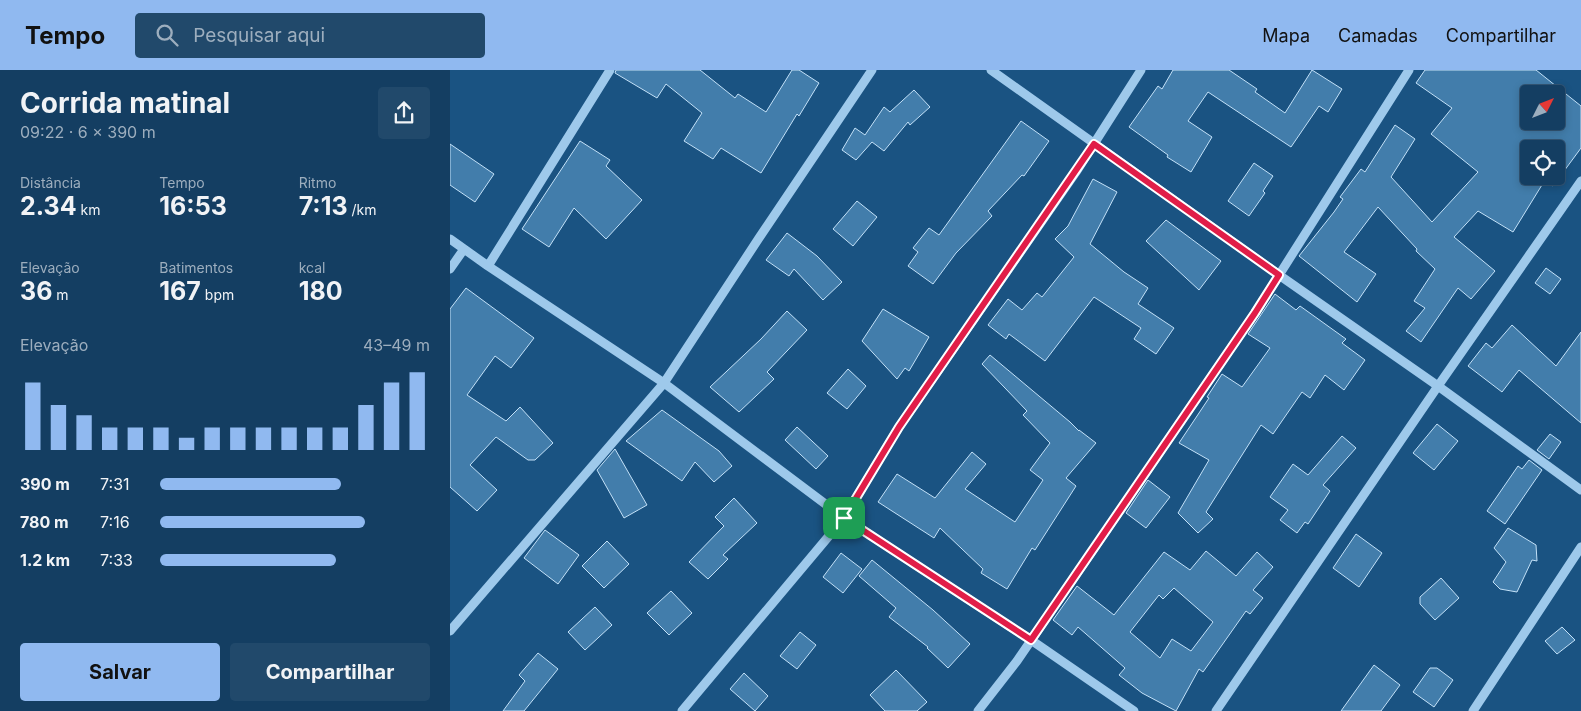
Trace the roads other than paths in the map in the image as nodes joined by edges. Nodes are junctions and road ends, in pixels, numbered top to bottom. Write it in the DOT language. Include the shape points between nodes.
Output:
graph roads {
  1 [pos="610,70"];
  2 [pos="872,70"];
  3 [pos="991,70"];
  4 [pos="1141,70"];
  5 [pos="1409,70"];
  6 [pos="1094,144"];
  7 [pos="1581,181"];
  8 [pos="450,239"];
  9 [pos="464,249"];
  10 [pos="488,266"];
  11 [pos="450,269"];
  12 [pos="1279,275"];
  13 [pos="664,382"];
  14 [pos="1438,386"];
  15 [pos="1581,490"];
  16 [pos="844,518"];
  17 [pos="1581,548"];
  18 [pos="450,631"];
  19 [pos="1031,640"];
  20 [pos="682,711"];
  21 [pos="978,711"];
  22 [pos="1134,711"];
  23 [pos="1216,711"];
  24 [pos="1473,711"];
  1 -- 10 [label="street"];
  2 -- 13 [label="street"];
  3 -- 6 [label="street"];
  4 -- 6 [label="street"];
  5 -- 12 [label="street"];
  6 -- 12 [label="street"];
  6 -- 16 [label="street" via="899,427"];
  7 -- 14 [label="street"];
  8 -- 9 [label="street"];
  9 -- 10 [label="street"];
  9 -- 11 [label="street"];
  10 -- 13 [label="street"];
  12 -- 14 [label="street"];
  12 -- 19 [label="street"];
  13 -- 16 [label="street"];
  13 -- 18 [label="street"];
  14 -- 15 [label="street"];
  14 -- 23 [label="street"];
  16 -- 19 [label="street"];
  16 -- 20 [label="street"];
  17 -- 24 [label="street"];
  19 -- 21 [label="street"];
  19 -- 22 [label="street"];
}
